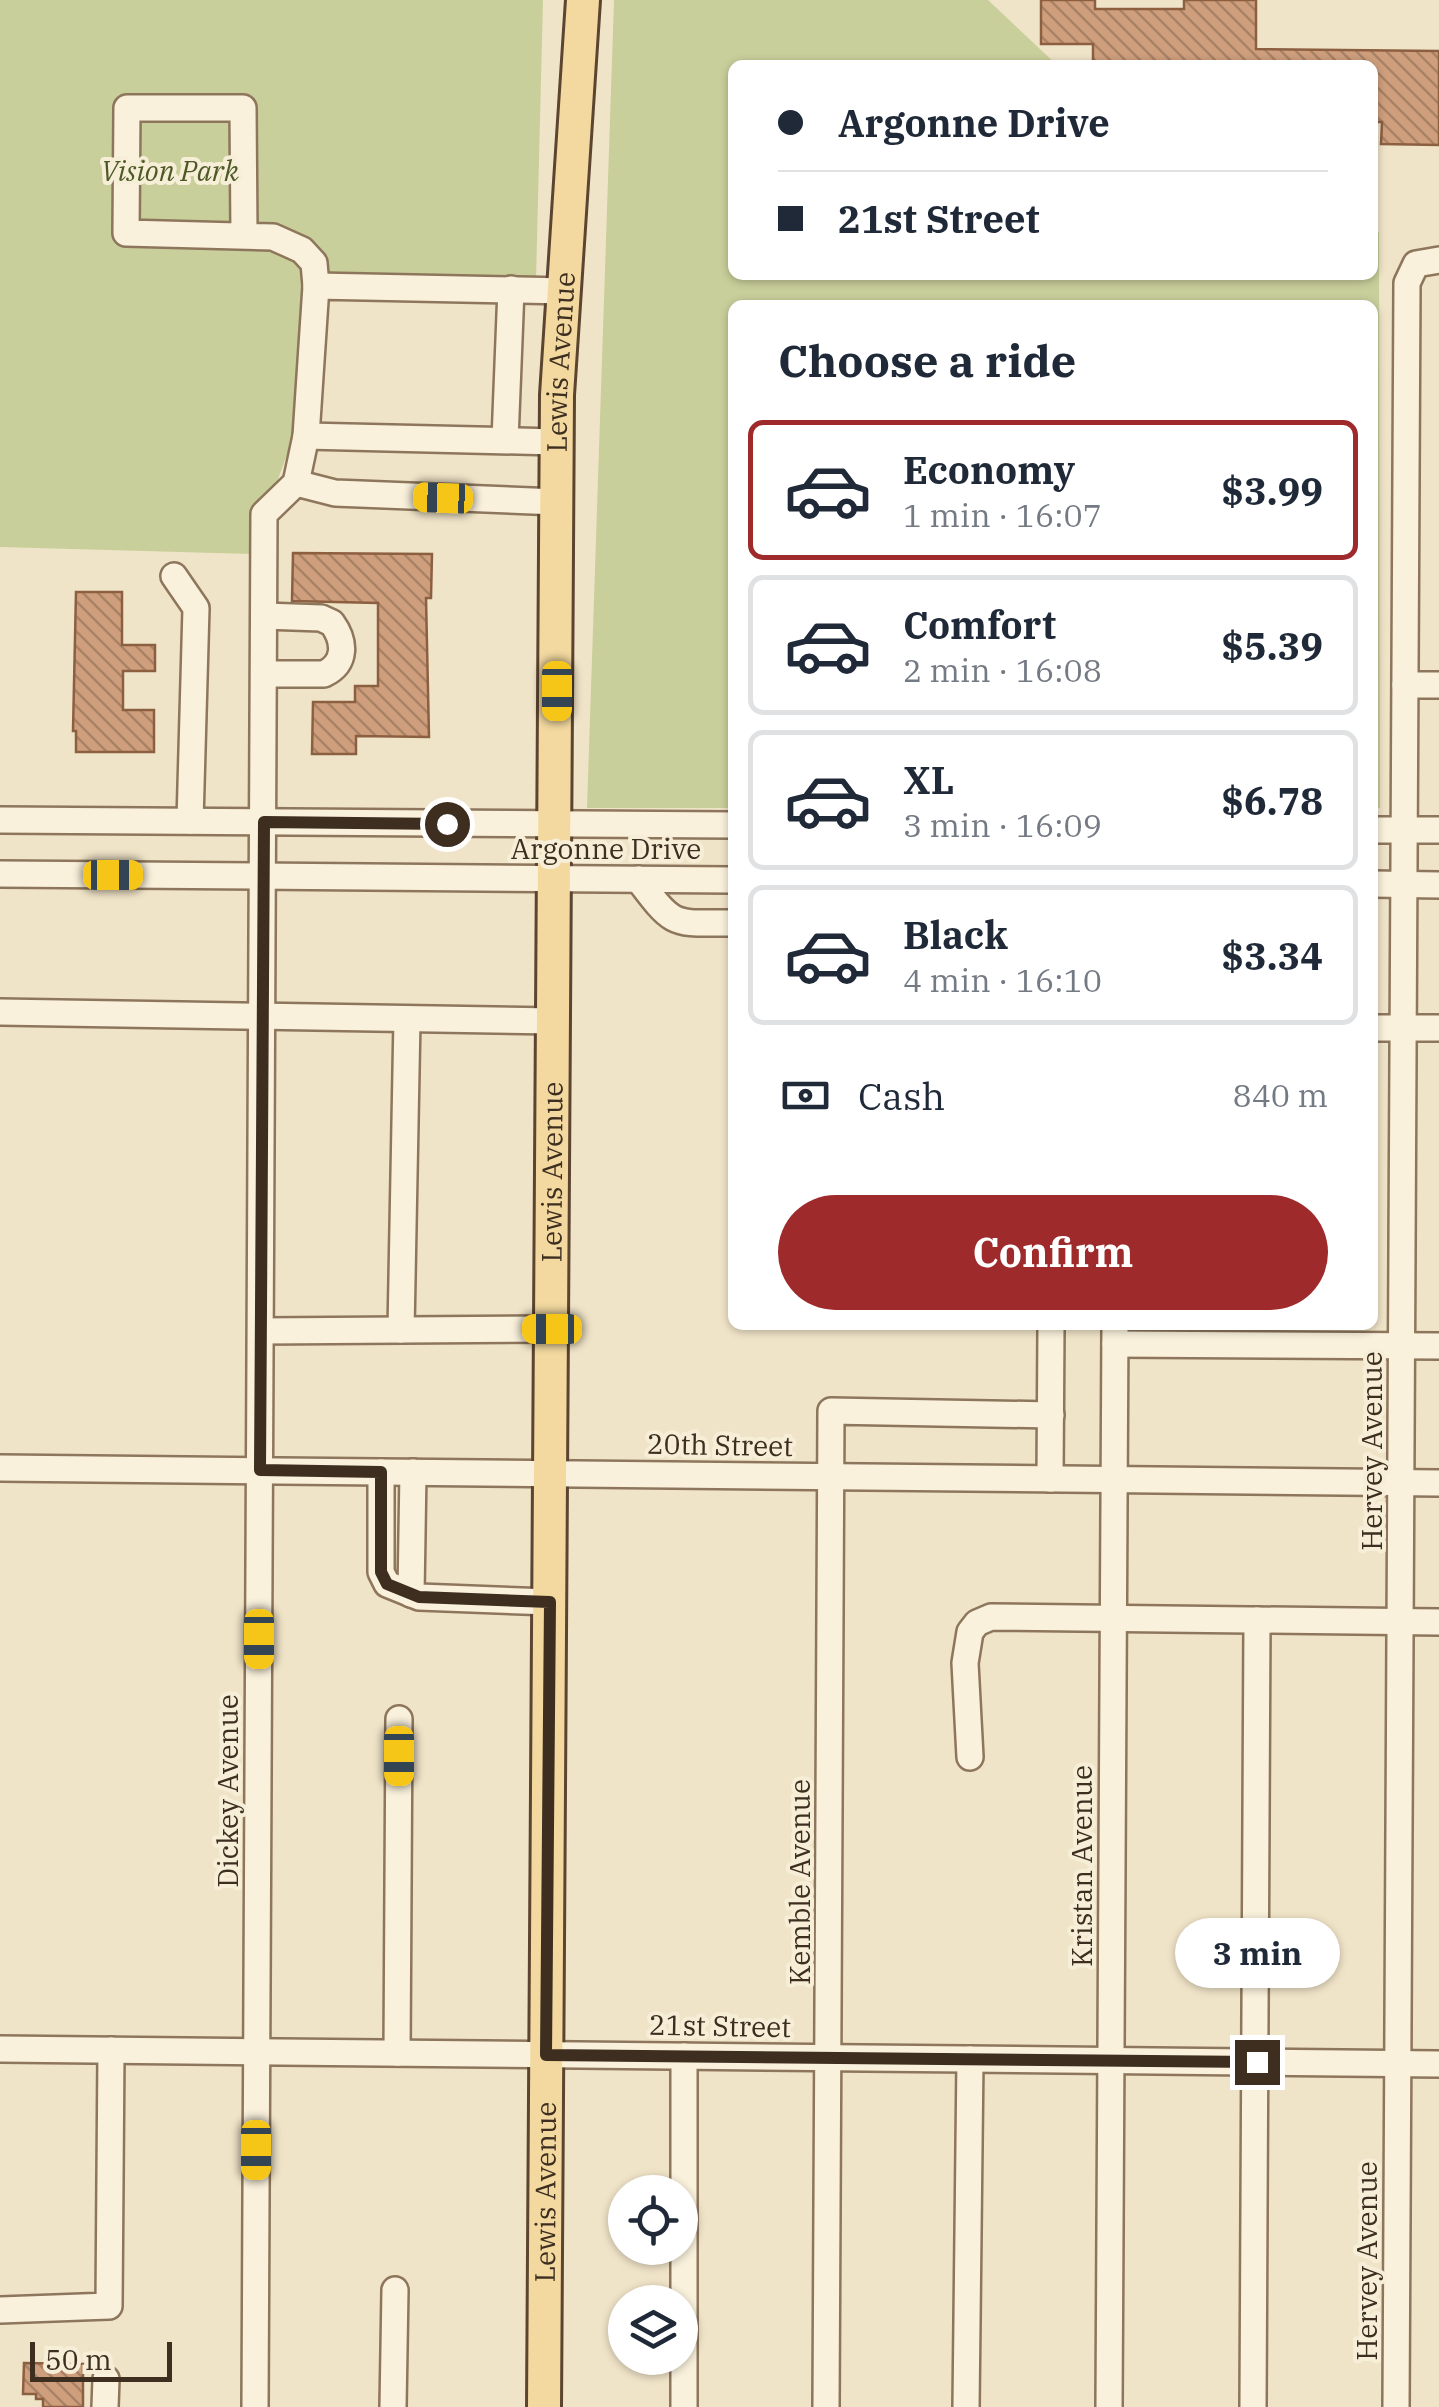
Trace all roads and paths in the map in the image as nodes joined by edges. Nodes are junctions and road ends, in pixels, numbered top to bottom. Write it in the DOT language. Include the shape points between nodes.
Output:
graph roads {
  1 [pos="583,0"];
  2 [pos="244,235"];
  3 [pos="1439,260"];
  4 [pos="316,286"];
  5 [pos="510,289"];
  6 [pos="566,291"];
  7 [pos="306,436"];
  8 [pos="505,440"];
  9 [pos="557,442"];
  10 [pos="296,482"];
  11 [pos="557,502"];
  12 [pos="174,576"];
  13 [pos="264,616"];
  14 [pos="264,674"];
  15 [pos="1405,686"];
  16 [pos="1439,686"];
  17 [pos="0,820"];
  18 [pos="190,822"];
  19 [pos="264,822"];
  20 [pos="556,824"];
  21 [pos="728,826"];
  22 [pos="1378,830"];
  23 [pos="1405,830"];
  24 [pos="1439,830"];
  25 [pos="0,874"];
  26 [pos="264,876"];
  27 [pos="556,878"];
  28 [pos="638,879"];
  29 [pos="728,880"];
  30 [pos="1378,884"];
  31 [pos="1404,885"];
  32 [pos="1439,885"];
  33 [pos="728,923"];
  34 [pos="0,1012"];
  35 [pos="263,1016"];
  36 [pos="406,1019"];
  37 [pos="555,1021"];
  38 [pos="1378,1028"];
  39 [pos="1404,1028"];
  40 [pos="1439,1028"];
  41 [pos="552,1329"];
  42 [pos="401,1330"];
  43 [pos="1051,1330"];
  44 [pos="261,1331"];
  45 [pos="1115,1334"];
  46 [pos="1258,1335"];
  47 [pos="1402,1346"];
  48 [pos="1439,1346"];
  49 [pos="1051,1414"];
  50 [pos="0,1468"];
  51 [pos="260,1470"];
  52 [pos="381,1472"];
  53 [pos="413,1472"];
  54 [pos="551,1474"];
  55 [pos="834,1476"];
  56 [pos="1050,1479"];
  57 [pos="1114,1480"];
  58 [pos="1402,1482"];
  59 [pos="1439,1483"];
  60 [pos="411,1594"];
  61 [pos="550,1602"];
  62 [pos="1114,1619"];
  63 [pos="1257,1620"];
  64 [pos="1401,1622"];
  65 [pos="1439,1622"];
  66 [pos="399,1720"];
  67 [pos="970,1757"];
  68 [pos="0,2049"];
  69 [pos="110,2050"];
  70 [pos="257,2052"];
  71 [pos="397,2053"];
  72 [pos="546,2055"];
  73 [pos="684,2056"];
  74 [pos="829,2058"];
  75 [pos="970,2059"];
  76 [pos="1111,2060"];
  77 [pos="1257,2062"];
  78 [pos="1398,2063"];
  79 [pos="1439,2064"];
  80 [pos="395,2290"];
  81 [pos="0,2310"];
  82 [pos="106,2379"];
  83 [pos="105,2407"];
  84 [pos="255,2407"];
  85 [pos="393,2407"];
  86 [pos="544,2407"];
  87 [pos="684,2407"];
  88 [pos="826,2407"];
  89 [pos="966,2407"];
  90 [pos="1109,2407"];
  91 [pos="1253,2407"];
  92 [pos="1396,2407"];
  1 -- 6 [label="main road, Lewis Avenue"];
  2 -- 2 [label="street" via="126,233 127,108 242,108"];
  2 -- 4 [label="street" via="287,240 302,250 314,263"];
  3 -- 15 [label="street, Hervey Avenue" via="1416,264 1407,283"];
  4 -- 5 [label="street"];
  4 -- 7 [label="street"];
  5 -- 6 [label="street"];
  5 -- 8 [label="street"];
  6 -- 9 [label="main road, Lewis Avenue"];
  7 -- 8 [label="street"];
  7 -- 10 [label="street"];
  8 -- 9 [label="street"];
  9 -- 11 [label="main road, Lewis Avenue"];
  10 -- 11 [label="street" via="334,493"];
  10 -- 13 [label="street, Dickey Avenue" via="264,514"];
  11 -- 20 [label="main road, Lewis Avenue"];
  12 -- 18 [label="street" via="196,608"];
  13 -- 14 [label="street, Dickey Avenue"];
  13 -- 14 [label="street" via="321,618 332,623 342,648 341,660 324,674"];
  14 -- 19 [label="street, Dickey Avenue"];
  15 -- 16 [label="street"];
  15 -- 23 [label="street, Hervey Avenue"];
  17 -- 18 [label="street, Argonne Drive"];
  18 -- 19 [label="street, Argonne Drive"];
  19 -- 20 [label="street, Argonne Drive"];
  19 -- 26 [label="street, Dickey Avenue"];
  20 -- 21 [label="street, Argonne Drive"];
  20 -- 27 [label="main road, Lewis Avenue"];
  22 -- 23 [label="street"];
  23 -- 24 [label="street"];
  23 -- 31 [label="street, Hervey Avenue"];
  25 -- 26 [label="street, Argonne Drive"];
  26 -- 27 [label="street, Argonne Drive"];
  26 -- 35 [label="street, Dickey Avenue"];
  27 -- 28 [label="street, Argonne Drive"];
  27 -- 37 [label="main road, Lewis Avenue"];
  28 -- 29 [label="street, Argonne Drive"];
  28 -- 33 [label="street" via="678,923"];
  30 -- 31 [label="street"];
  31 -- 32 [label="street"];
  31 -- 39 [label="street, Hervey Avenue"];
  34 -- 35 [label="street"];
  35 -- 36 [label="street"];
  35 -- 44 [label="street, Dickey Avenue"];
  36 -- 37 [label="street"];
  36 -- 42 [label="street"];
  37 -- 41 [label="main road, Lewis Avenue"];
  38 -- 39 [label="street"];
  39 -- 40 [label="street"];
  39 -- 47 [label="street, Hervey Avenue"];
  41 -- 42 [label="street"];
  41 -- 54 [label="main road, Lewis Avenue"];
  42 -- 44 [label="street"];
  43 -- 49 [label="street"];
  44 -- 51 [label="street, Dickey Avenue"];
  45 -- 46 [label="street"];
  45 -- 57 [label="street, Kristan Avenue"];
  46 -- 47 [label="street"];
  47 -- 48 [label="street"];
  47 -- 58 [label="street, Hervey Avenue"];
  49 -- 55 [label="street, Kemble Avenue" via="831,1411"];
  49 -- 56 [label="street"];
  50 -- 51 [label="street, 20th Street"];
  51 -- 52 [label="street, 20th Street"];
  51 -- 70 [label="street, Dickey Avenue"];
  52 -- 53 [label="street, 20th Street"];
  52 -- 60 [label="street" via="381,1572 387,1584"];
  53 -- 54 [label="street, 20th Street"];
  53 -- 60 [label="street"];
  54 -- 55 [label="street, 20th Street"];
  54 -- 61 [label="main road, Lewis Avenue"];
  55 -- 56 [label="street, 20th Street"];
  55 -- 74 [label="street, Kemble Avenue"];
  56 -- 57 [label="street, 20th Street"];
  57 -- 58 [label="street, 20th Street"];
  57 -- 62 [label="street, Kristan Avenue"];
  58 -- 59 [label="street, 20th Street"];
  58 -- 64 [label="street, Hervey Avenue"];
  60 -- 61 [label="street"];
  61 -- 72 [label="main road, Lewis Avenue"];
  62 -- 63 [label="street"];
  62 -- 67 [label="street" via="1002,1616 977,1623 965,1664"];
  62 -- 76 [label="street, Kristan Avenue"];
  63 -- 64 [label="street"];
  63 -- 77 [label="street"];
  64 -- 65 [label="street"];
  64 -- 78 [label="street, Hervey Avenue"];
  66 -- 71 [label="street"];
  68 -- 69 [label="street, 21st Street"];
  69 -- 70 [label="street, 21st Street"];
  69 -- 81 [label="street" via="108,2306"];
  70 -- 71 [label="street, 21st Street"];
  70 -- 84 [label="street, Dickey Avenue"];
  71 -- 72 [label="street, 21st Street"];
  72 -- 73 [label="street, 21st Street"];
  72 -- 86 [label="main road, Lewis Avenue"];
  73 -- 74 [label="street, 21st Street"];
  73 -- 87 [label="street"];
  74 -- 75 [label="street, 21st Street"];
  74 -- 88 [label="street, Kemble Avenue"];
  75 -- 76 [label="street, 21st Street"];
  75 -- 89 [label="street"];
  76 -- 77 [label="street, 21st Street"];
  76 -- 90 [label="street, Kristan Avenue"];
  77 -- 78 [label="street, 21st Street"];
  77 -- 91 [label="street"];
  78 -- 79 [label="street, 21st Street"];
  78 -- 92 [label="street, Hervey Avenue"];
  80 -- 85 [label="street"];
  82 -- 83 [label="street"];
}
